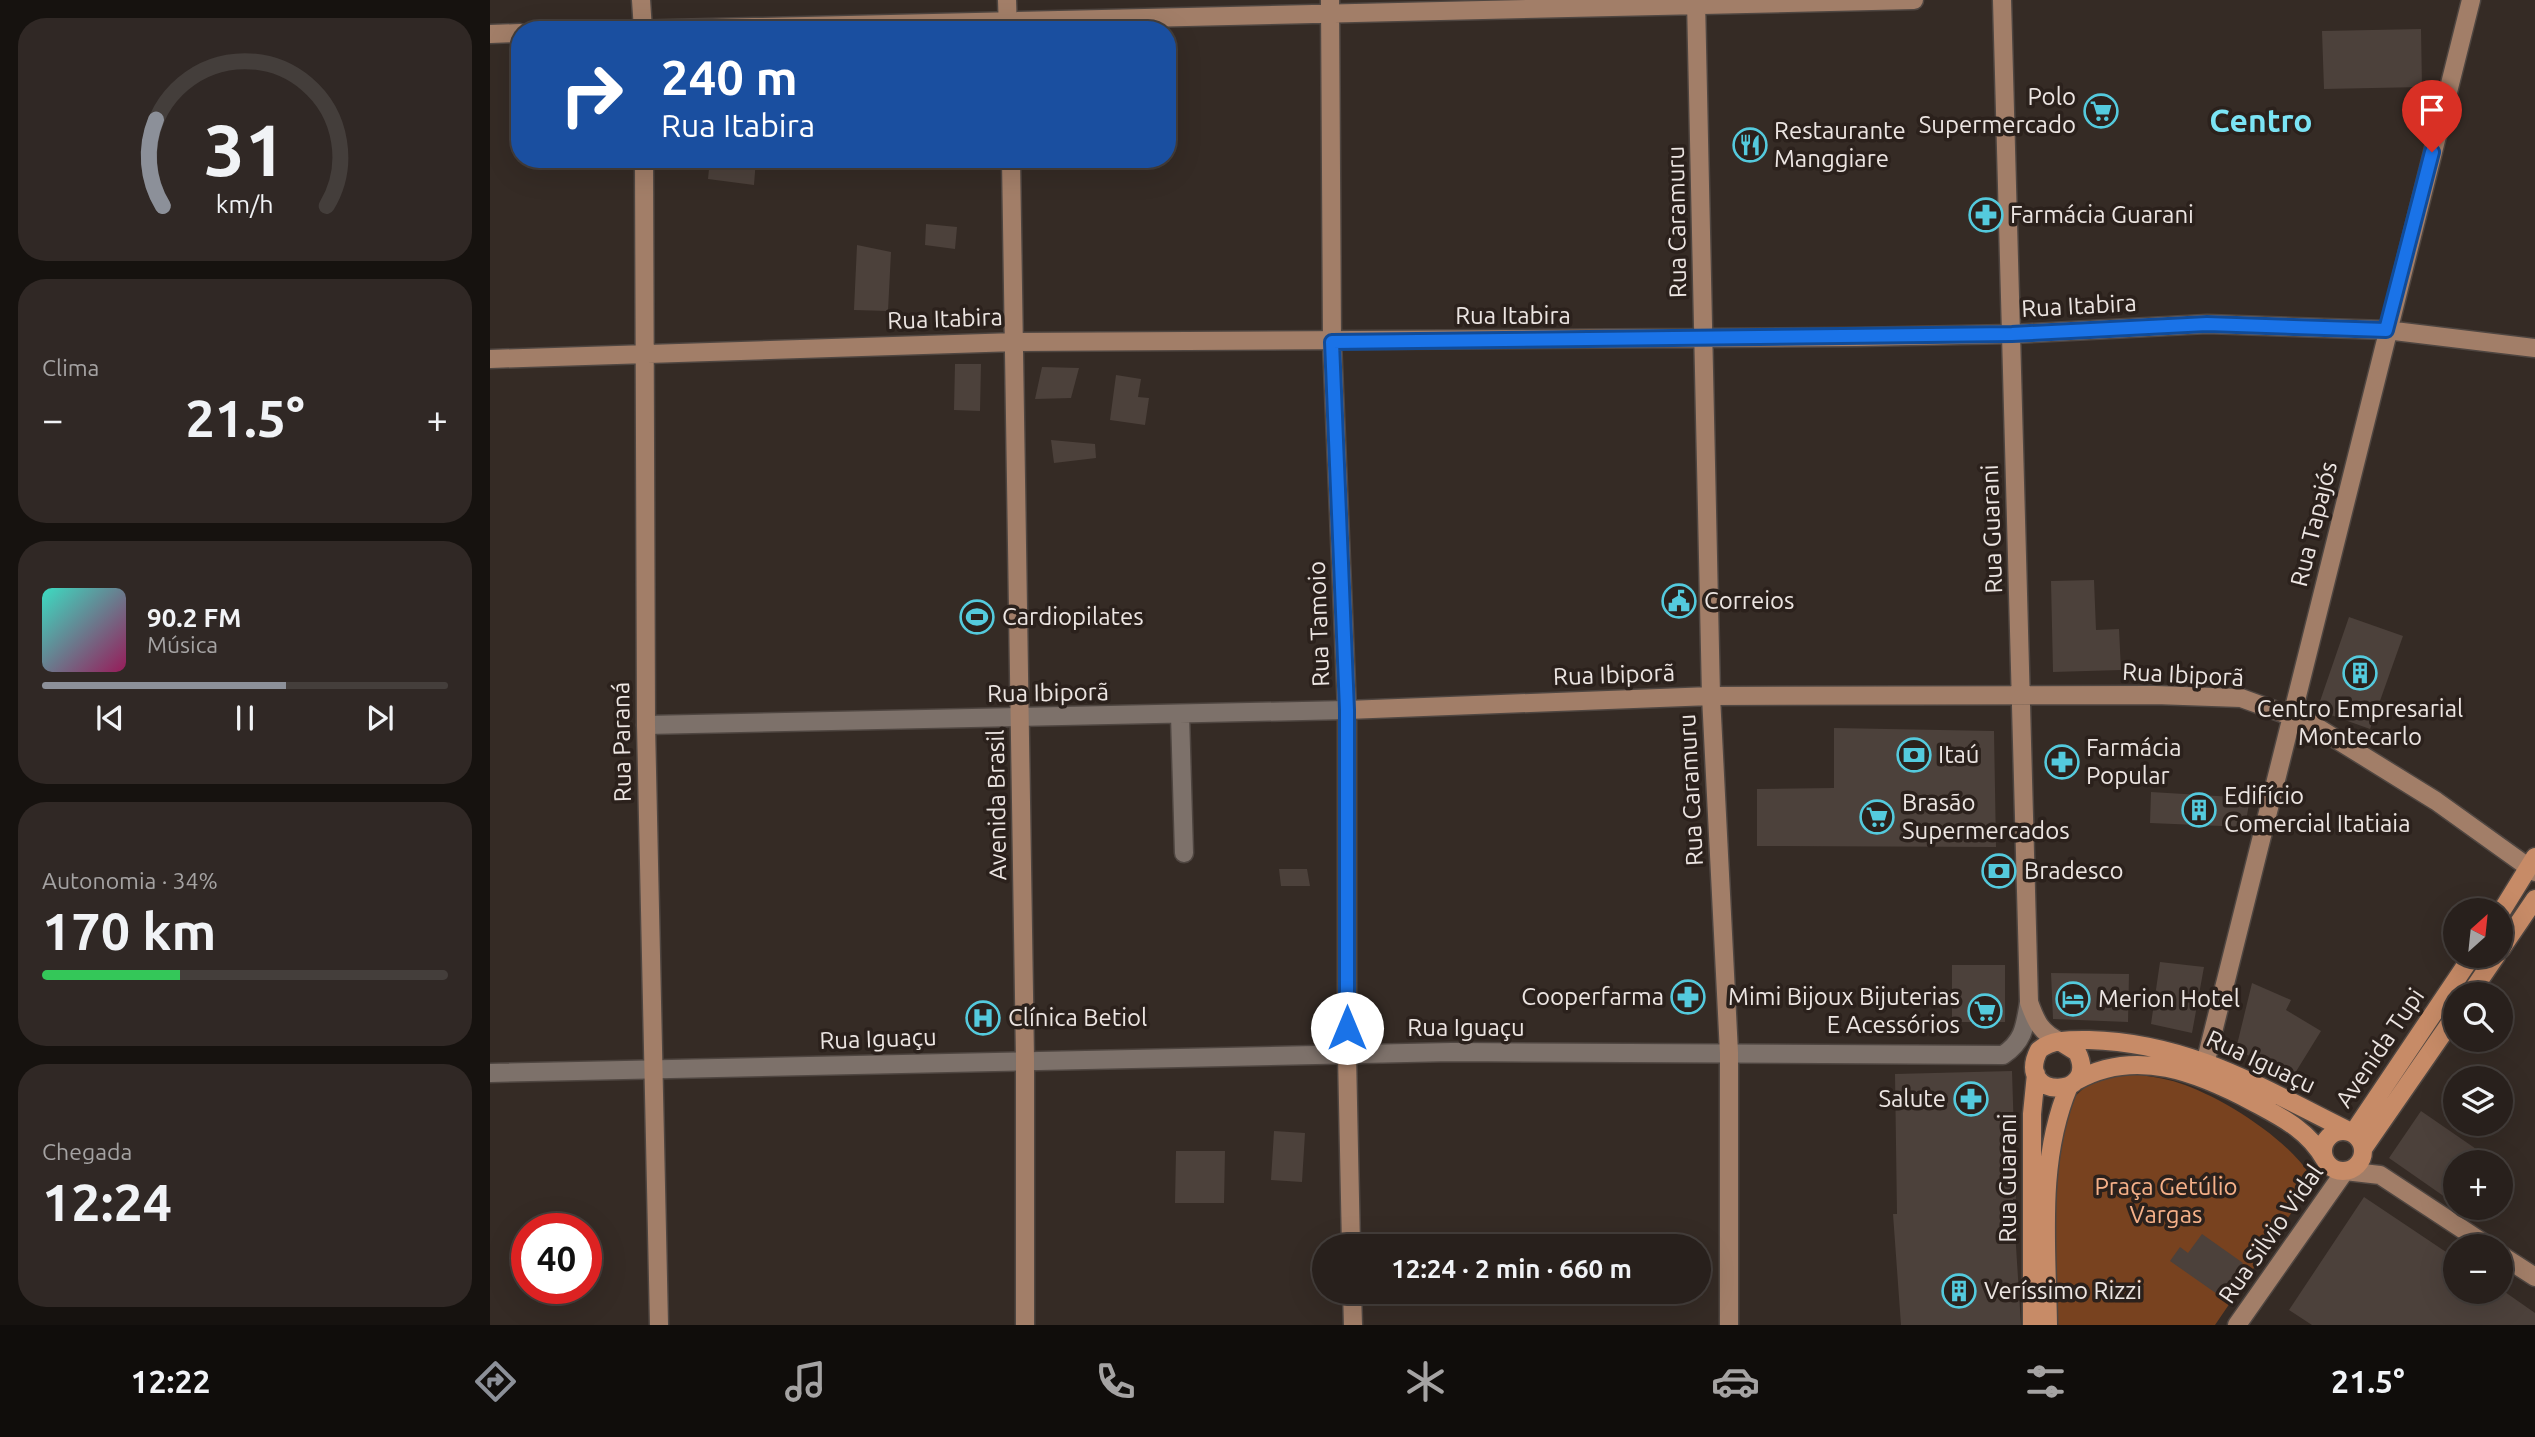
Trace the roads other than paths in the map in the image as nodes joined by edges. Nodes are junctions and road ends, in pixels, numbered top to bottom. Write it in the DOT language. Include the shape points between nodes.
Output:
graph roads {
  1 [pos="641,0"];
  2 [pos="1007,0"];
  3 [pos="1913,0"];
  4 [pos="2002,0"];
  5 [pos="2471,0"];
  6 [pos="1696,2"];
  7 [pos="1331,7"];
  8 [pos="642,21"];
  9 [pos="1008,21"];
  10 [pos="1080,21"];
  11 [pos="511,33"];
  12 [pos="490,34"];
  13 [pos="645,168"];
  14 [pos="1011,168"];
  15 [pos="2386,330"];
  16 [pos="2012,334"];
  17 [pos="1704,339"];
  18 [pos="1016,342"];
  19 [pos="1332,342"];
  20 [pos="2535,348"];
  21 [pos="647,354"];
  22 [pos="490,359"];
  23 [pos="1711,696"];
  24 [pos="2022,697"];
  25 [pos="1347,710"];
  26 [pos="1180,715"];
  27 [pos="2293,716"];
  28 [pos="1020,718"];
  29 [pos="646,725"];
  30 [pos="1184,853"];
  31 [pos="2533,866"];
  32 [pos="2511,898"];
  33 [pos="2535,899"];
  34 [pos="2513,931"];
  35 [pos="2464,968"];
  36 [pos="2029,1002"];
  37 [pos="2443,1033"];
  38 [pos="2061,1042"];
  39 [pos="1729,1053"];
  40 [pos="1346,1055"];
  41 [pos="2003,1055"];
  42 [pos="1025,1059"];
  43 [pos="2206,1060"];
  44 [pos="652,1071"];
  45 [pos="490,1073"];
  46 [pos="2036,1074"];
  47 [pos="2072,1084"];
  48 [pos="2353,1133"];
  49 [pos="2363,1149"];
  50 [pos="2325,1160"];
  51 [pos="2345,1171"];
  52 [pos="1351,1234"];
  53 [pos="2470,1234"];
  54 [pos="2513,1263"];
  55 [pos="2535,1277"];
  56 [pos="1352,1304"];
  57 [pos="659,1325"];
  58 [pos="1025,1325"];
  59 [pos="1353,1325"];
  60 [pos="1729,1325"];
  61 [pos="2032,1325"];
  62 [pos="2048,1325"];
  63 [pos="2237,1325"];
  1 -- 8 [label="street"];
  2 -- 9 [label="street"];
  3 -- 6 [label="street"];
  4 -- 16 [label="street, Rua Guarani"];
  5 -- 15 [label="street, Rua Tapajós"];
  6 -- 7 [label="street"];
  6 -- 17 [label="street, Rua Caramuru"];
  7 -- 10 [label="street"];
  7 -- 19 [label="street, Rua Tamoio"];
  11 -- 12 [label="street"];
  13 -- 21 [label="street, Rua Paraná"];
  14 -- 18 [label="street, Avenida Brasil"];
  15 -- 16 [label="street, Rua Itabira" via="2207,324"];
  15 -- 20 [label="street, Rua Itabira"];
  15 -- 27 [label="street, Rua Tapajós"];
  16 -- 17 [label="street, Rua Itabira"];
  16 -- 24 [label="street, Rua Guarani"];
  17 -- 19 [label="street, Rua Itabira"];
  17 -- 23 [label="street, Rua Caramuru"];
  18 -- 19 [label="street, Rua Itabira"];
  18 -- 21 [label="street, Rua Itabira"];
  18 -- 28 [label="street, Avenida Brasil"];
  19 -- 25 [label="street, Rua Tamoio"];
  21 -- 22 [label="street, Rua Itabira"];
  21 -- 29 [label="street, Rua Paraná"];
  23 -- 24 [label="street, Rua Ibiporã"];
  23 -- 25 [label="street, Rua Ibiporã"];
  23 -- 39 [label="street, Rua Caramuru"];
  24 -- 27 [label="street, Rua Ibiporã" via="2241,698"];
  24 -- 36 [label="street, Rua Guarani"];
  25 -- 26 [label="street, Rua Ibiporã"];
  25 -- 40 [label="street, Rua Tamoio"];
  26 -- 28 [label="street, Rua Ibiporã"];
  26 -- 30 [label="street"];
  27 -- 31 [label="street, Rua Ibiporã" via="2436,801"];
  27 -- 43 [label="street, Rua Tapajós"];
  28 -- 29 [label="street, Rua Ibiporã"];
  28 -- 42 [label="street, Avenida Brasil"];
  29 -- 44 [label="street, Rua Paraná"];
  31 -- 32 [label="main road"];
  33 -- 34 [label="main road"];
  35 -- 48 [label="main road, Avenida Tupi"];
  36 -- 38 [label="street, Rua Guarani" via="2039,1027"];
  36 -- 41 [label="street" via="2022,1037"];
  37 -- 49 [label="main road, Avenida Tupi"];
  38 -- 43 [label="main road, Rua Iguaçu" via="2156,1046"];
  38 -- 46 [label="main road" via="2039,1051"];
  38 -- 47 [label="main road" via="2074,1047 2080,1058 2080,1074"];
  39 -- 40 [label="street, Rua Iguaçu"];
  39 -- 41 [label="street, Rua Iguaçu"];
  39 -- 60 [label="street, Rua Caramuru"];
  40 -- 42 [label="street, Rua Iguaçu"];
  40 -- 52 [label="street, Rua Tamoio"];
  41 -- 46 [label="street" via="2027,1063"];
  42 -- 44 [label="street, Rua Iguaçu"];
  42 -- 58 [label="street, Avenida Brasil"];
  43 -- 48 [label="main road, Rua Iguaçu"];
  44 -- 45 [label="street, Rua Iguaçu"];
  44 -- 57 [label="street, Rua Paraná"];
  46 -- 47 [label="main road" via="2053,1089"];
  46 -- 61 [label="main road, Rua Guarani"];
  47 -- 50 [label="main road, Rua Iguaçu" via="2115,1066 2181,1069 2275,1114 2307,1135"];
  47 -- 62 [label="main road, Rua Guarani" via="2053,1131 2049,1165"];
  48 -- 49 [label="main road"];
  48 -- 50 [label="main road" via="2340,1132 2327,1139"];
  49 -- 51 [label="main road" via="2358,1165"];
  50 -- 51 [label="main road"];
  51 -- 53 [label="street" via="2380,1175"];
  51 -- 63 [label="street, Rua Silvio Vidal"];
  54 -- 55 [label="street"];
  56 -- 59 [label="street"];
}
